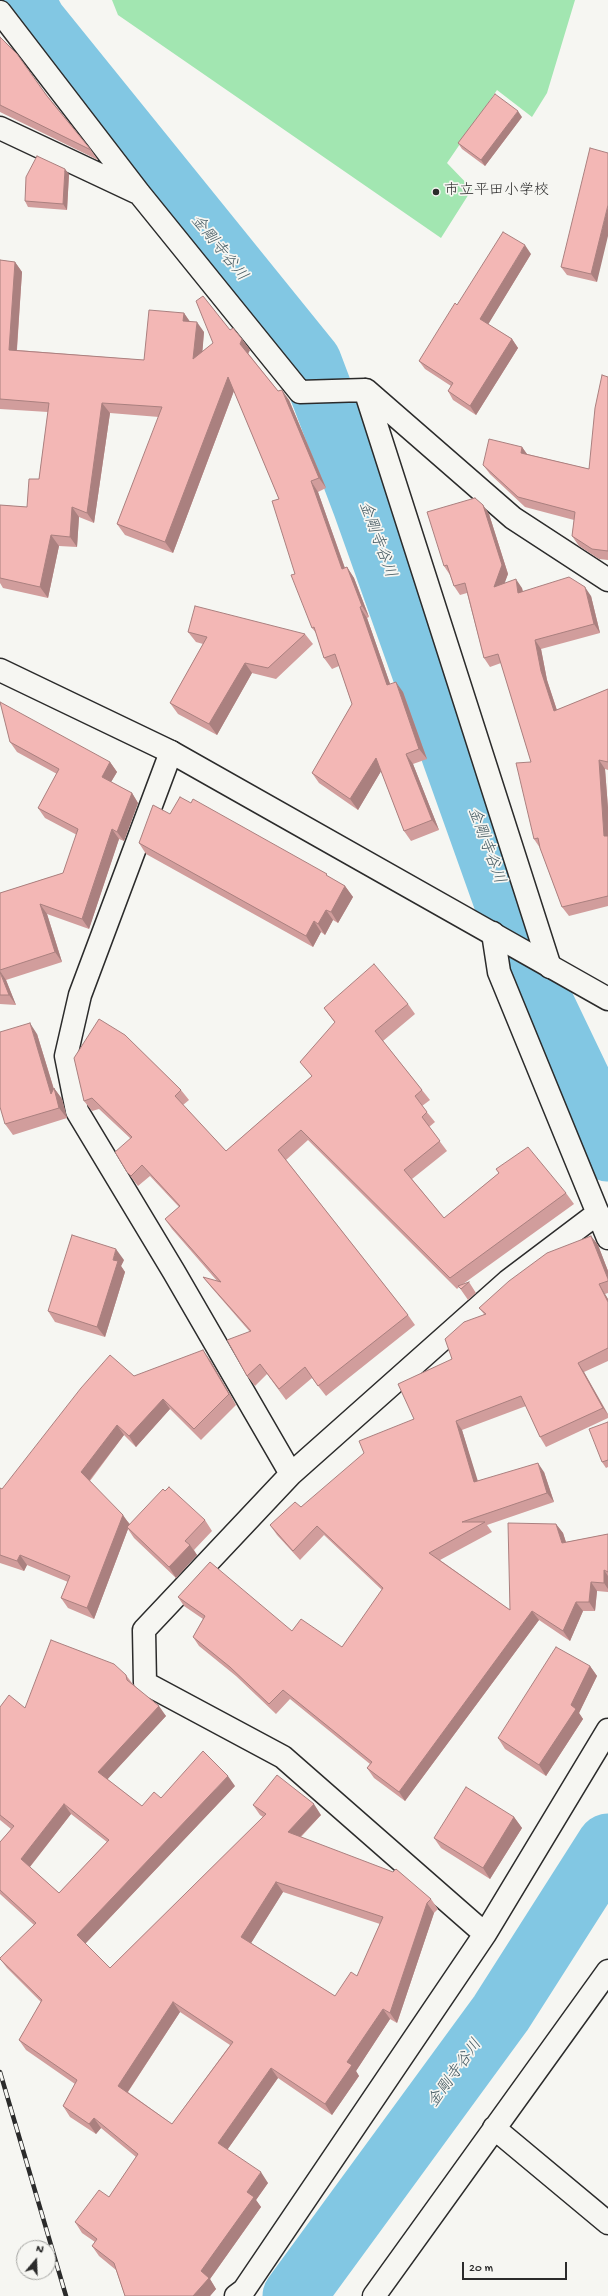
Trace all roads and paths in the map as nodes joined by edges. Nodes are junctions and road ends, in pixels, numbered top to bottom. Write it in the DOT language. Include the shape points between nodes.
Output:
graph roads {
  1 [pos="0,12"];
  2 [pos="0,128"];
  3 [pos="139,193"];
  4 [pos="365,390"];
  5 [pos="608,580"];
  6 [pos="0,670"];
  7 [pos="171,752"];
  8 [pos="493,933"];
  9 [pos="550,967"];
  10 [pos="608,999"];
  11 [pos="598,1213"];
  12 [pos="608,1238"];
  13 [pos="291,1474"];
  14 [pos="608,1730"];
  15 [pos="485,1934"];
  16 [pos="608,1971"];
  17 [pos="494,2128"];
  18 [pos="608,2223"];
  19 [pos="236,2296"];
  20 [pos="374,2296"];
  1 -- 3 [label="street"];
  2 -- 3 [label="street"];
  3 -- 4 [label="street" via="300,392"];
  4 -- 5 [label="street" via="513,518"];
  4 -- 9 [label="street"];
  6 -- 7 [label="street"];
  7 -- 8 [label="street"];
  7 -- 13 [label="street" via="80,995 66,1056 77,1111"];
  8 -- 9 [label="street"];
  8 -- 11 [label="street" via="499,972"];
  9 -- 10 [label="street"];
  11 -- 12 [label="street"];
  11 -- 13 [label="street" via="508,1281"];
  13 -- 15 [label="street" via="144,1630 145,1683 283,1757"];
  14 -- 15 [label="street"];
  15 -- 19 [label="street" via="244,2290"];
  16 -- 17 [label="street"];
  17 -- 18 [label="street"];
  17 -- 20 [label="street"];
}
